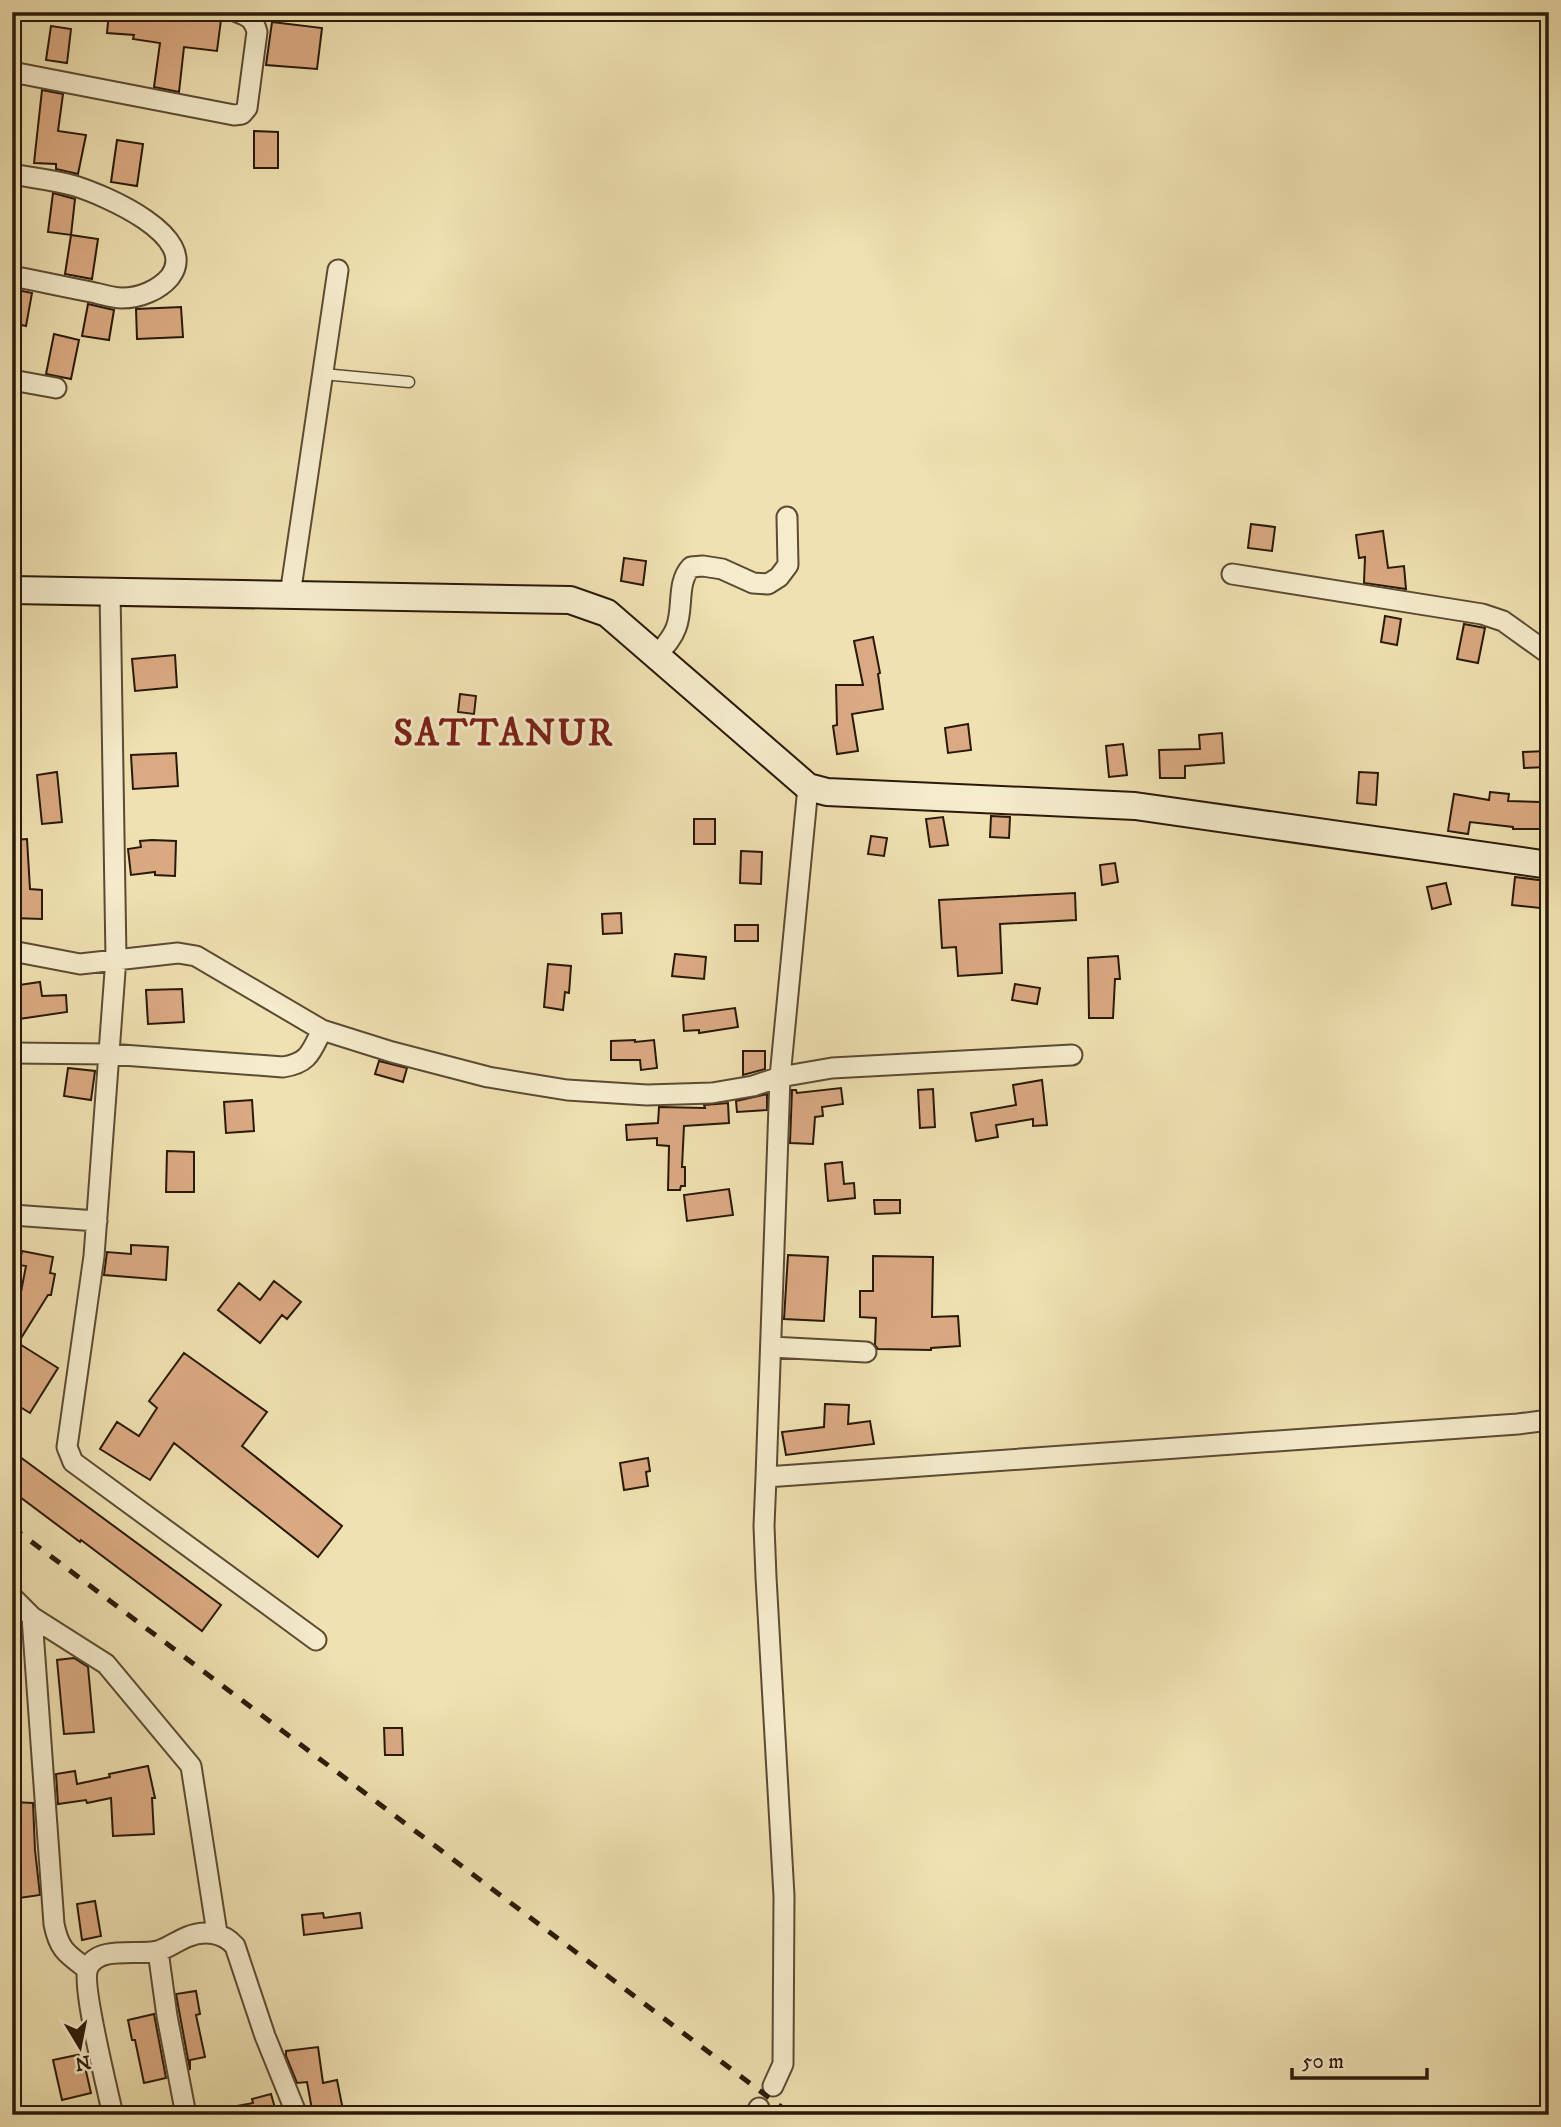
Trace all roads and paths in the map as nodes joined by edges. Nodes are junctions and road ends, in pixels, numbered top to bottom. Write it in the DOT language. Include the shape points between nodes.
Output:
graph roads {
  1 [pos="237,12"];
  2 [pos="12,72"];
  3 [pos="12,174"];
  4 [pos="338,270"];
  5 [pos="12,276"];
  6 [pos="323,374"];
  7 [pos="12,380"];
  8 [pos="409,382"];
  9 [pos="56,388"];
  10 [pos="787,517"];
  11 [pos="1232,574"];
  12 [pos="12,590"];
  13 [pos="110,592"];
  14 [pos="290,595"];
  15 [pos="1549,654"];
  16 [pos="656,656"];
  17 [pos="808,787"];
  18 [pos="1549,865"];
  19 [pos="12,951"];
  20 [pos="116,958"];
  21 [pos="322,1030"];
  22 [pos="12,1053"];
  23 [pos="109,1054"];
  24 [pos="1072,1055"];
  25 [pos="780,1077"];
  26 [pos="12,1215"];
  27 [pos="97,1221"];
  28 [pos="771,1347"];
  29 [pos="866,1352"];
  30 [pos="1549,1420"];
  31 [pos="766,1477"];
  32 [pos="12,1597"];
  33 [pos="33,1617"];
  34 [pos="316,1640"];
  35 [pos="217,1933"];
  36 [pos="158,1951"];
  37 [pos="87,1969"];
  38 [pos="773,2086"];
  39 [pos="113,2115"];
  40 [pos="186,2115"];
  41 [pos="298,2115"];
  1 -- 2 [label="street" via="248,16 257,32 247,108 242,114"];
  3 -- 5 [label="street" via="81,188 147,219 176,253 177,265 155,289 123,298"];
  4 -- 6 [label="street"];
  6 -- 8 [label="lane"];
  6 -- 14 [label="street"];
  7 -- 9 [label="street"];
  10 -- 16 [label="street" via="788,565 768,584 753,583 722,569 691,567 684,575 677,626"];
  11 -- 15 [label="street" via="1482,614 1503,621"];
  12 -- 13 [label="street"];
  13 -- 14 [label="street"];
  13 -- 20 [label="street"];
  14 -- 16 [label="street" via="570,600 607,613"];
  16 -- 17 [label="street"];
  17 -- 18 [label="street" via="827,792 1135,806"];
  17 -- 25 [label="street"];
  19 -- 20 [label="street" via="80,964"];
  20 -- 21 [label="street" via="196,956"];
  20 -- 23 [label="street"];
  21 -- 23 [label="street" via="306,1060 283,1067"];
  21 -- 25 [label="street" via="488,1077 567,1090 712,1093"];
  22 -- 23 [label="street"];
  23 -- 27 [label="street"];
  24 -- 25 [label="street" via="832,1068"];
  25 -- 28 [label="street"];
  26 -- 27 [label="street"];
  27 -- 34 [label="street" via="67,1447 73,1462"];
  28 -- 29 [label="street"];
  28 -- 31 [label="street"];
  30 -- 31 [label="street"];
  31 -- 38 [label="street" via="766,1577 784,1896 783,2064"];
  32 -- 33 [label="street"];
  33 -- 35 [label="street" via="106,1664 191,1766"];
  33 -- 37 [label="street" via="54,1924 65,1952"];
  35 -- 36 [label="street" via="189,1936"];
  35 -- 41 [label="street" via="235,1946"];
  36 -- 37 [label="street" via="109,1954 95,1959"];
  36 -- 40 [label="street"];
  37 -- 39 [label="street"];
}
